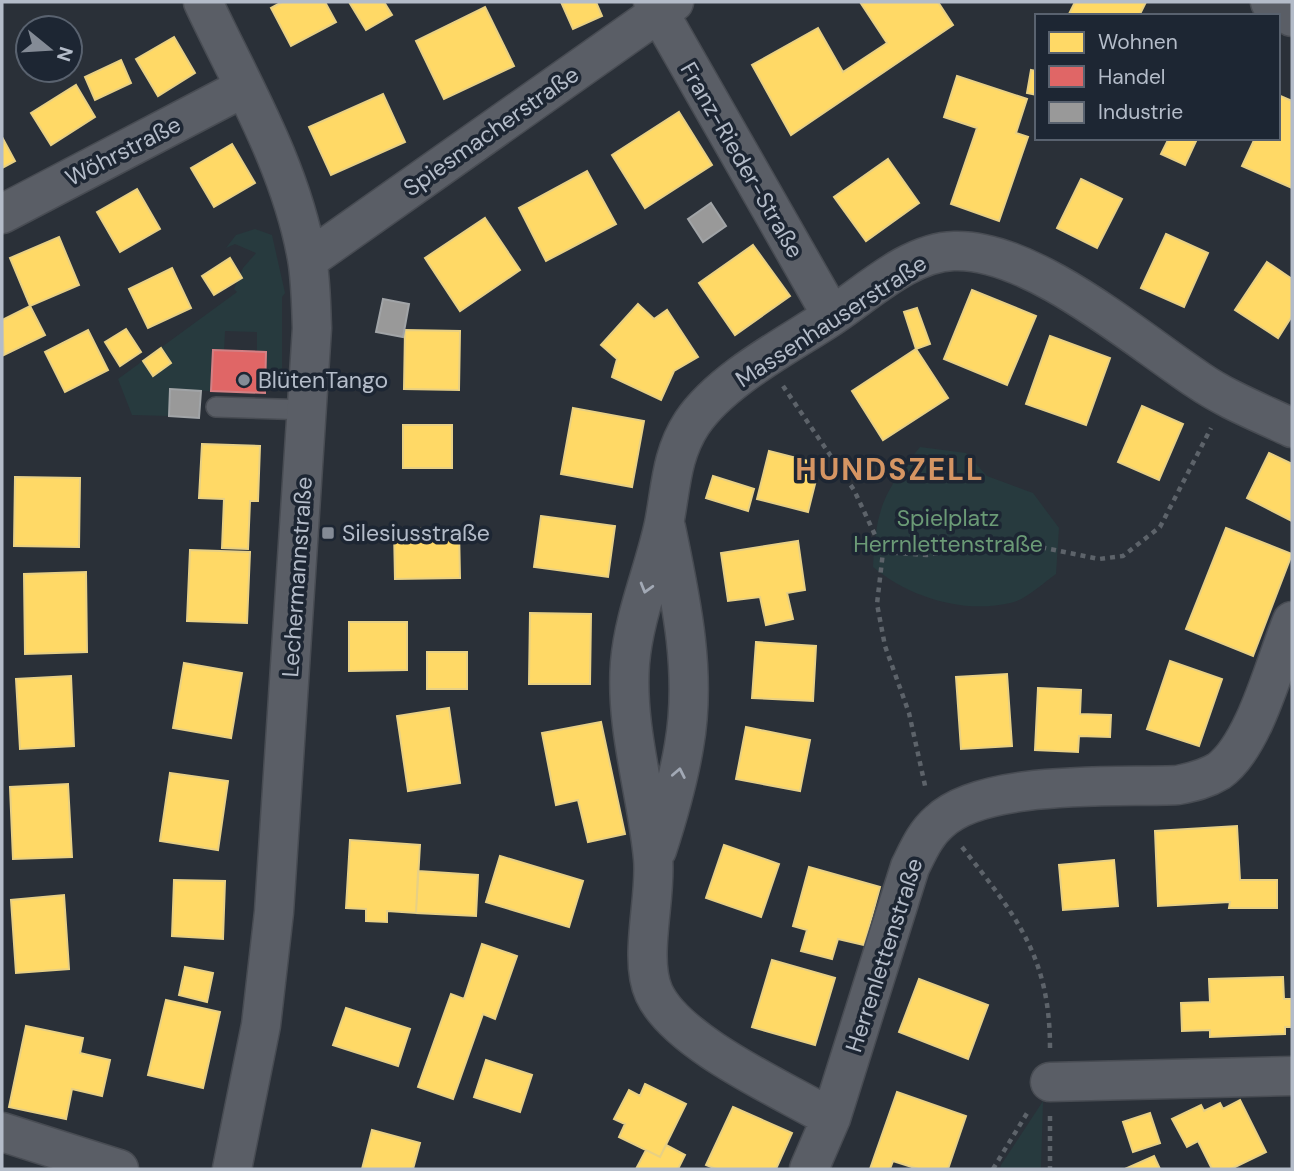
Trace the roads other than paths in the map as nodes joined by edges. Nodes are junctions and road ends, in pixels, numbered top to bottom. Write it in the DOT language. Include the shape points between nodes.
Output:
graph roads {
  1 [pos="203,2"];
  2 [pos="1270,2"];
  3 [pos="662,6"];
  4 [pos="1292,17"];
  5 [pos="243,88"];
  6 [pos="2,214"];
  7 [pos="308,260"];
  8 [pos="832,316"];
  9 [pos="216,407"];
  10 [pos="309,410"];
  11 [pos="1292,428"];
  12 [pos="664,522"];
  13 [pos="1292,621"];
  14 [pos="654,862"];
  15 [pos="1292,1076"];
  16 [pos="1050,1082"];
  17 [pos="831,1118"];
  18 [pos="2,1132"];
  19 [pos="119,1169"];
  20 [pos="232,1169"];
  21 [pos="809,1169"];
  1 -- 5 [label="street, Lechermannstraße"];
  2 -- 4 [label="street"];
  3 -- 7 [label="street, Spiesmacherstraße"];
  3 -- 8 [label="street, Franz-Rieder-Straße"];
  5 -- 6 [label="street, Wöhrstraße"];
  5 -- 7 [label="street, Lechermannstraße" via="278,158"];
  7 -- 10 [label="street, Lechermannstraße" via="313,327"];
  8 -- 11 [label="street, Massenhauserstraße" via="929,255 953,250 978,252 1054,284 1226,396"];
  8 -- 12 [label="street, Massenhauserstraße" via="765,360 693,421 677,452"];
  9 -- 10 [label="lane"];
  10 -- 20 [label="street, Lechermannstraße" via="274,912 261,1025"];
  12 -- 14 [label="street, Massenhauserstraße, one-way" via="630,663 630,704"];
  14 -- 12 [label="street, Massenhauserstraße, one-way" via="676,789 688,695 682,610"];
  13 -- 17 [label="street, Herrenlettenstraße" via="1237,750 1221,769 1201,781 1012,792 971,801 939,821 910,867"];
  14 -- 17 [label="street, Massenhauserstraße" via="649,968 653,992 667,1013 705,1045"];
  15 -- 16 [label="street"];
  17 -- 21 [label="street, Herrenlettenstraße"];
  18 -- 19 [label="street"];
}
